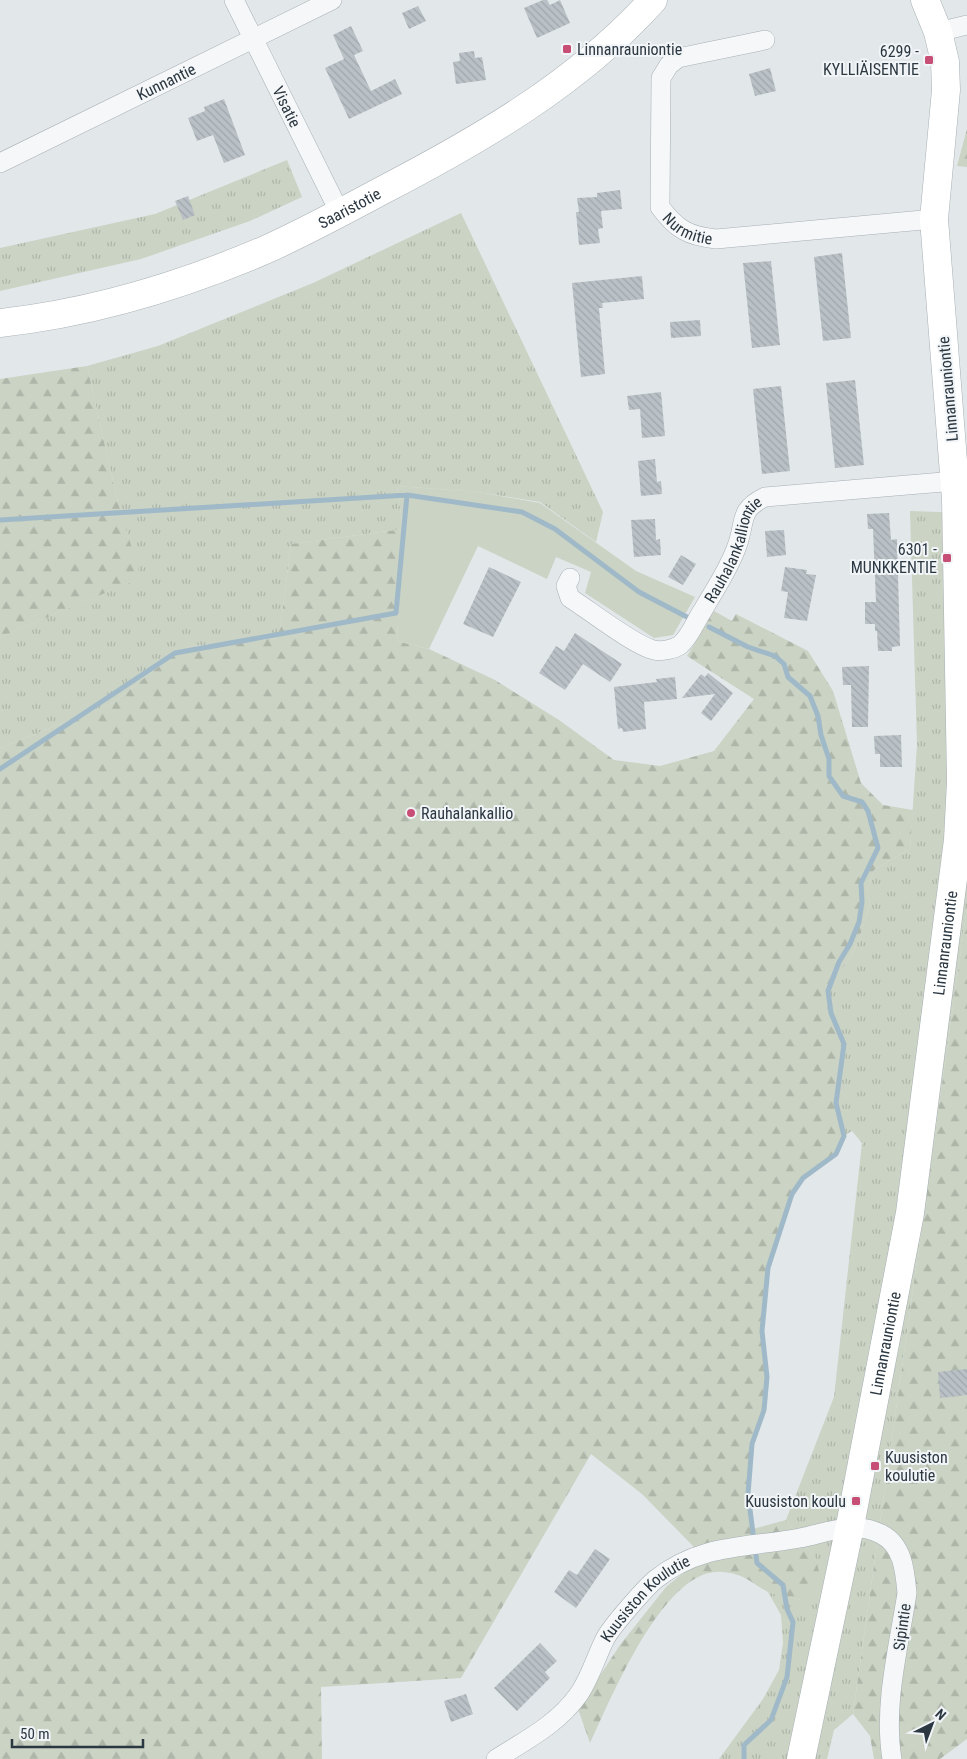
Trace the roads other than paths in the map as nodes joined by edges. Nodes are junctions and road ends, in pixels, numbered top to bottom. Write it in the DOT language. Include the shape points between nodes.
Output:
graph roads {
  1 [pos="234,0"];
  2 [pos="332,0"];
  3 [pos="653,0"];
  4 [pos="925,0"];
  5 [pos="967,26"];
  6 [pos="938,32"];
  7 [pos="253,40"];
  8 [pos="765,40"];
  9 [pos="0,163"];
  10 [pos="340,213"];
  11 [pos="934,219"];
  12 [pos="0,323"];
  13 [pos="959,493"];
  14 [pos="570,578"];
  15 [pos="850,1526"];
  16 [pos="496,1759"];
  17 [pos="802,1759"];
  18 [pos="892,1759"];
  1 -- 7 [label="street, Visatie"];
  2 -- 7 [label="street, Kunnantie"];
  3 -- 10 [label="street, Saaristotie" via="615,40 541,98 454,153"];
  4 -- 6 [label="street, Linnanrauniontie"];
  5 -- 6 [label="street"];
  6 -- 11 [label="street, Linnanrauniontie" via="945,62 946,90"];
  7 -- 9 [label="street, Kunnantie"];
  7 -- 10 [label="street, Visatie"];
  8 -- 11 [label="street, Nurmitie" via="678,58 669,65 662,78 660,207 669,218 694,236 716,240"];
  10 -- 12 [label="street, Saaristotie" via="266,250 195,277 85,308"];
  11 -- 13 [label="street, Linnanrauniontie"];
  13 -- 14 [label="street, Rauhalankalliontie" via="765,497 754,502 745,511 740,538 730,563 688,634 680,645 668,650 655,650 642,644 570,598 566,586"];
  13 -- 15 [label="street, Linnanrauniontie" via="961,771 958,840 910,1213"];
  15 -- 16 [label="street, Kuusiston Koulutie" via="798,1538 721,1549 688,1560 656,1580 606,1637 579,1694 545,1729"];
  15 -- 17 [label="street, Linnanrauniontie"];
  15 -- 18 [label="street, Sipintie" via="881,1534 893,1544 902,1557 906,1575 891,1704"];
}
